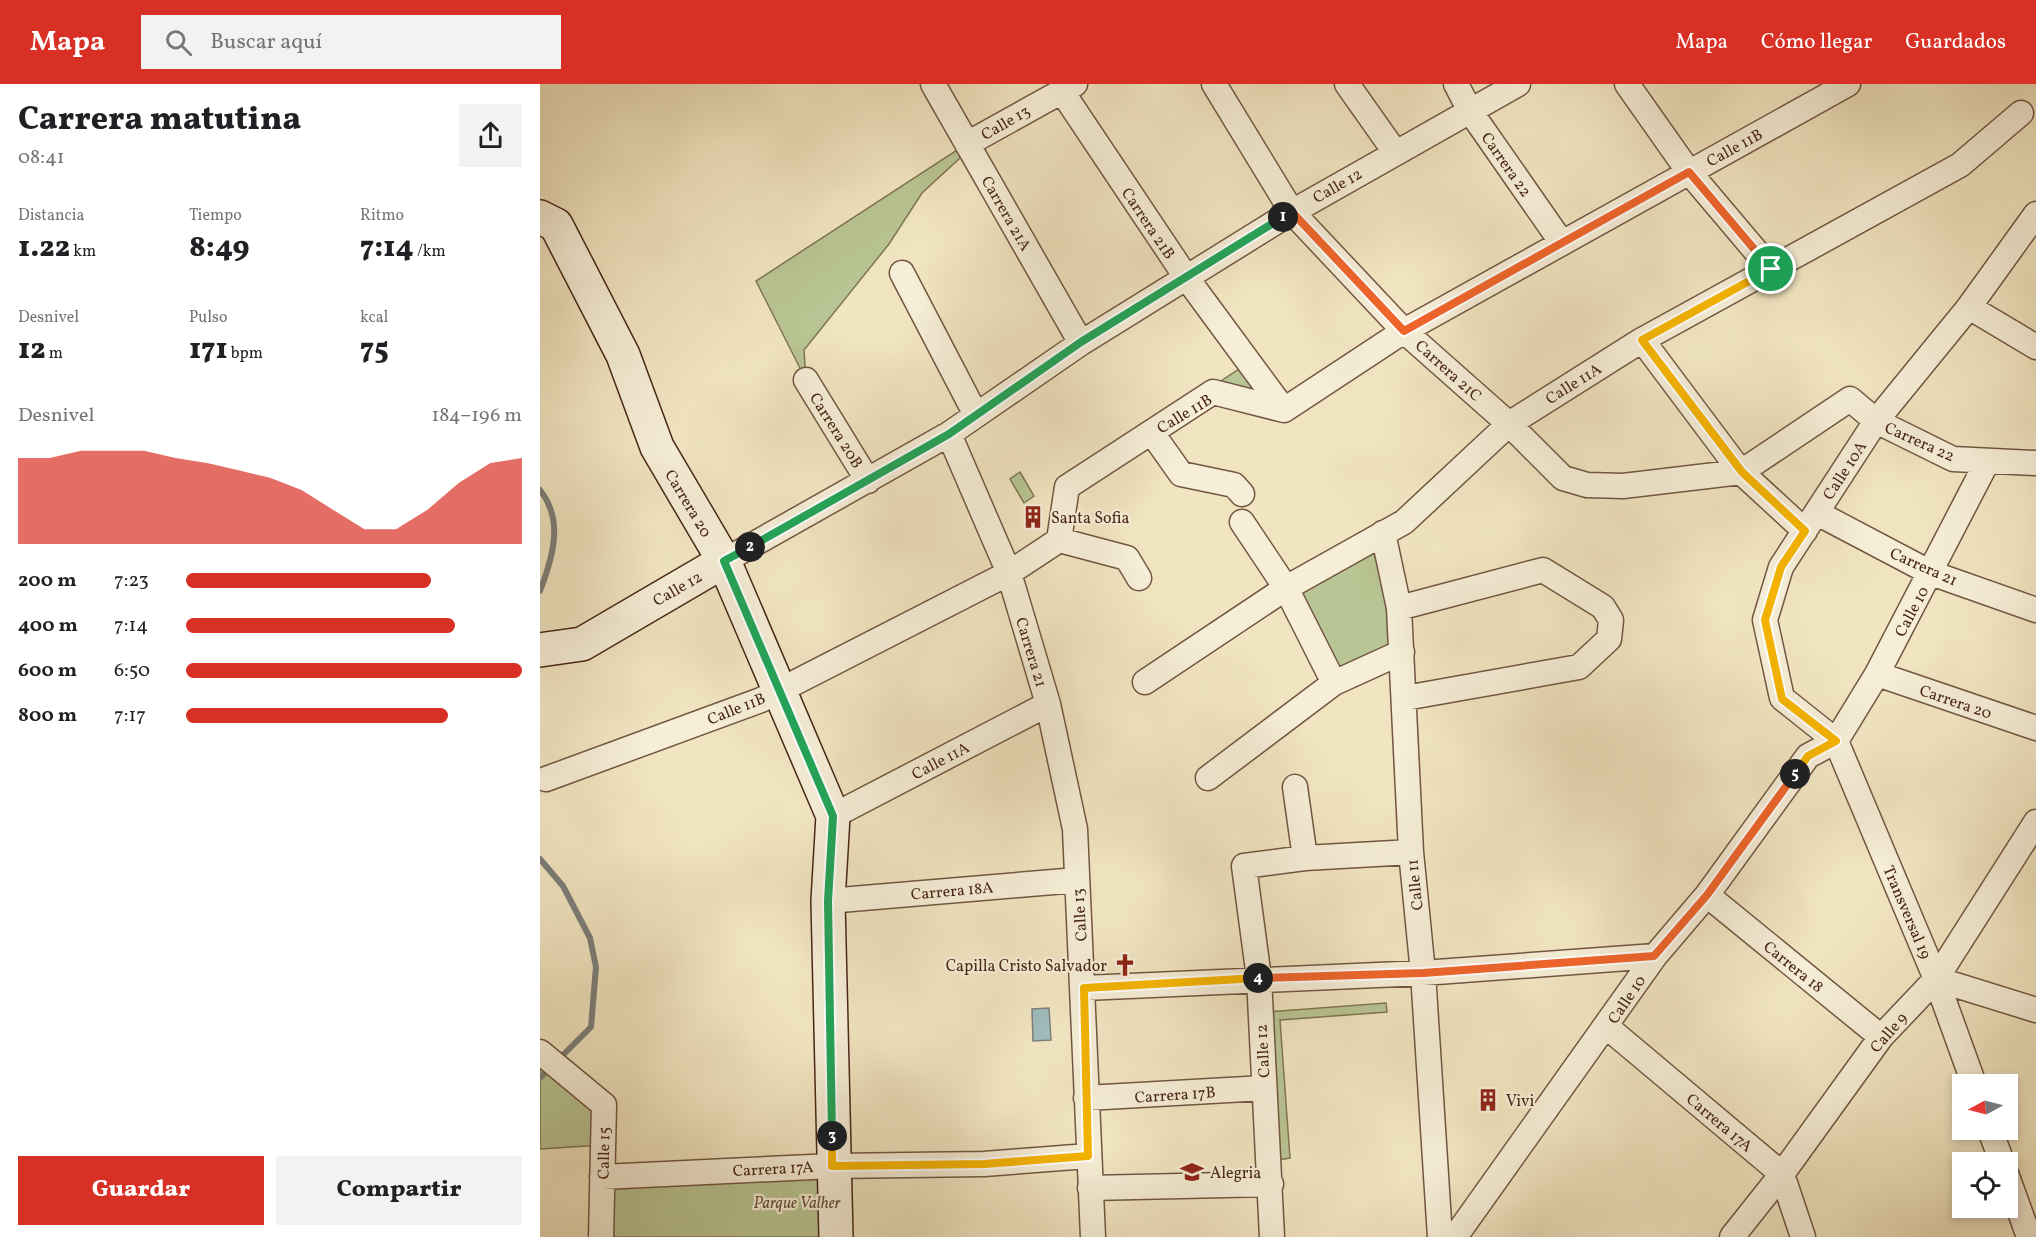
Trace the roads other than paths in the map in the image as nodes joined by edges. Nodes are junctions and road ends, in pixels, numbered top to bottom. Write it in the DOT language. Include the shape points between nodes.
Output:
graph roads {
  1 [pos="933,84"];
  2 [pos="1214,84"];
  3 [pos="1347,84"];
  4 [pos="1456,84"];
  5 [pos="1518,84"];
  6 [pos="1627,84"];
  7 [pos="1848,84"];
  8 [pos="1068,87"];
  9 [pos="1470,111"];
  10 [pos="2021,113"];
  11 [pos="967,144"];
  12 [pos="1395,152"];
  13 [pos="1689,172"];
  14 [pos="1292,212"];
  15 [pos="2036,214"];
  16 [pos="548,221"];
  17 [pos="1562,243"];
  18 [pos="1771,269"];
  19 [pos="902,273"];
  20 [pos="1186,277"];
  21 [pos="1969,307"];
  22 [pos="1404,331"];
  23 [pos="1642,340"];
  24 [pos="1081,342"];
  25 [pos="2036,347"];
  26 [pos="806,380"];
  27 [pos="1284,410"];
  28 [pos="976,415"];
  29 [pos="1876,421"];
  30 [pos="1509,423"];
  31 [pos="1152,433"];
  32 [pos="949,434"];
  33 [pos="1987,462"];
  34 [pos="2036,463"];
  35 [pos="1742,472"];
  36 [pos="868,481"];
  37 [pos="1242,494"];
  38 [pos="1242,522"];
  39 [pos="1811,522"];
  40 [pos="1383,533"];
  41 [pos="1059,540"];
  42 [pos="724,561"];
  43 [pos="1009,573"];
  44 [pos="1931,573"];
  45 [pos="1139,578"];
  46 [pos="1286,588"];
  47 [pos="1399,608"];
  48 [pos="2036,610"];
  49 [pos="544,650"];
  50 [pos="1402,652"];
  51 [pos="1877,674"];
  52 [pos="1145,682"];
  53 [pos="1334,683"];
  54 [pos="779,689"];
  55 [pos="1405,698"];
  56 [pos="1048,704"];
  57 [pos="2036,728"];
  58 [pos="1836,741"];
  59 [pos="1208,778"];
  60 [pos="546,779"];
  61 [pos="1294,787"];
  62 [pos="833,816"];
  63 [pos="2036,822"];
  64 [pos="1411,852"];
  65 [pos="1305,858"];
  66 [pos="1077,880"];
  67 [pos="1707,895"];
  68 [pos="828,901"];
  69 [pos="1654,956"];
  70 [pos="1423,973"];
  71 [pos="1258,978"];
  72 [pos="1936,979"];
  73 [pos="1084,988"];
  74 [pos="2036,1010"];
  75 [pos="1607,1027"];
  76 [pos="1881,1037"];
  77 [pos="540,1052"];
  78 [pos="1970,1074"];
  79 [pos="1264,1088"];
  80 [pos="1086,1098"];
  81 [pos="1088,1156"];
  82 [pos="832,1166"];
  83 [pos="1782,1174"];
  84 [pos="602,1177"];
  85 [pos="1271,1184"];
  86 [pos="1090,1188"];
  87 [pos="2018,1206"];
  88 [pos="601,1237"];
  89 [pos="836,1237"];
  90 [pos="1093,1237"];
  91 [pos="1272,1237"];
  92 [pos="1440,1237"];
  93 [pos="1455,1237"];
  94 [pos="1732,1237"];
  95 [pos="1803,1237"];
  96 [pos="2029,1237"];
  1 -- 11 [label="street, Carrera 21A"];
  2 -- 14 [label="street, Carrera 21C"];
  3 -- 12 [label="street"];
  4 -- 9 [label="street, Carrera 22"];
  5 -- 9 [label="street, Calle 12"];
  6 -- 13 [label="street"];
  7 -- 13 [label="street, Calle 11B"];
  8 -- 11 [label="street, Calle 13"];
  8 -- 20 [label="street, Carrera 21B"];
  9 -- 12 [label="street, Calle 12"];
  9 -- 17 [label="street, Carrera 22"];
  10 -- 18 [label="street, Calle 11A" via="1959,165"];
  11 -- 24 [label="street, Carrera 21A"];
  12 -- 14 [label="street, Calle 12"];
  13 -- 17 [label="street, Calle 11B"];
  13 -- 18 [label="street"];
  14 -- 20 [label="street, Calle 12"];
  14 -- 22 [label="street, Carrera 21C"];
  15 -- 21 [label="street, Calle 10A"];
  16 -- 42 [label="street, Carrera 20" via="623,355 660,454"];
  17 -- 22 [label="street, Calle 11B"];
  18 -- 23 [label="street, Calle 11A"];
  19 -- 28 [label="street"];
  20 -- 24 [label="street, Calle 12"];
  20 -- 27 [label="street, Carrera 21B"];
  21 -- 25 [label="street"];
  21 -- 29 [label="street, Calle 10A"];
  22 -- 27 [label="street, Calle 11B"];
  22 -- 30 [label="street, Carrera 21C"];
  23 -- 30 [label="street, Calle 11A"];
  23 -- 35 [label="street"];
  24 -- 28 [label="street, Calle 12"];
  26 -- 36 [label="street, Carrera 20B"];
  27 -- 31 [label="street, Calle 11B" via="1213,392"];
  28 -- 32 [label="street, Calle 12"];
  29 -- 33 [label="street, Carrera 22" via="1953,459"];
  29 -- 35 [label="street, Carrera 22" via="1850,399"];
  29 -- 39 [label="street, Calle 10A"];
  30 -- 35 [label="street, Carrera 21C" via="1563,477 1587,485 1623,486"];
  30 -- 40 [label="street, Calle 11A" via="1404,522"];
  31 -- 37 [label="street" via="1181,474 1234,485"];
  31 -- 41 [label="street, Calle 11B" via="1067,487"];
  32 -- 36 [label="street, Calle 12"];
  32 -- 43 [label="street, Carrera 21"];
  33 -- 34 [label="street, Carrera 22"];
  33 -- 44 [label="street, Calle 10"];
  35 -- 39 [label="street"];
  36 -- 42 [label="street, Calle 12"];
  38 -- 46 [label="street"];
  39 -- 44 [label="street, Carrera 21"];
  39 -- 58 [label="street, Calle 10A" via="1781,567 1765,620 1782,699"];
  40 -- 46 [label="street, Calle 11A"];
  40 -- 47 [label="street, Calle 11"];
  41 -- 43 [label="street, Calle 11B"];
  41 -- 45 [label="street" via="1127,558"];
  42 -- 49 [label="street, Calle 12" via="582,644"];
  42 -- 54 [label="street, Carrera 20"];
  43 -- 54 [label="street, Calle 11B"];
  43 -- 56 [label="street, Carrera 21"];
  44 -- 48 [label="street, Carrera 21"];
  44 -- 51 [label="street, Calle 10"];
  46 -- 52 [label="street, Calle 11A"];
  46 -- 53 [label="street"];
  47 -- 50 [label="street, Calle 11"];
  47 -- 55 [label="street" via="1543,570 1603,607 1611,620 1609,639 1579,667"];
  50 -- 53 [label="street"];
  50 -- 55 [label="street, Calle 11"];
  51 -- 57 [label="street, Carrera 20"];
  51 -- 58 [label="street, Calle 10"];
  53 -- 59 [label="street"];
  54 -- 60 [label="street, Calle 11B" via="761,700"];
  54 -- 62 [label="street, Carrera 20"];
  55 -- 64 [label="street, Calle 11"];
  56 -- 62 [label="street, Calle 11A"];
  56 -- 66 [label="street, Carrera 21" via="1075,829"];
  58 -- 67 [label="street, Calle 10" via="1808,756"];
  58 -- 72 [label="street, Transversal 19"];
  61 -- 65 [label="street"];
  62 -- 68 [label="street"];
  63 -- 72 [label="street, Calle 9"];
  64 -- 65 [label="street"];
  64 -- 70 [label="street, Calle 11"];
  65 -- 71 [label="street, Calle 12" via="1244,866"];
  66 -- 68 [label="street, Carrera 18A"];
  66 -- 73 [label="street, Calle 13"];
  67 -- 69 [label="street, Calle 10"];
  67 -- 76 [label="street, Carrera 18"];
  68 -- 82 [label="street"];
  69 -- 70 [label="street"];
  69 -- 75 [label="street, Calle 10"];
  70 -- 71 [label="street"];
  70 -- 92 [label="street, Calle 11"];
  71 -- 73 [label="street"];
  71 -- 79 [label="street, Calle 12"];
  72 -- 74 [label="street"];
  72 -- 76 [label="street, Calle 9"];
  72 -- 78 [label="street, Transversal 19"];
  73 -- 80 [label="street, Calle 13"];
  75 -- 83 [label="street, Carrera 17A"];
  75 -- 93 [label="street, Calle 10"];
  76 -- 83 [label="street, Calle 9"];
  77 -- 84 [label="street, Calle 15" via="604,1105"];
  79 -- 80 [label="street, Carrera 17B"];
  79 -- 85 [label="street, Calle 12"];
  80 -- 81 [label="street, Calle 13"];
  81 -- 82 [label="street, Carrera 17A" via="974,1164"];
  81 -- 86 [label="street, Calle 13"];
  82 -- 84 [label="street, Carrera 17A"];
  82 -- 89 [label="street"];
  83 -- 94 [label="street, Calle 9"];
  83 -- 95 [label="street"];
  84 -- 88 [label="street, Calle 15"];
  85 -- 86 [label="street"];
  85 -- 91 [label="street, Calle 12"];
  86 -- 90 [label="street, Calle 13"];
  87 -- 96 [label="street"];
}
